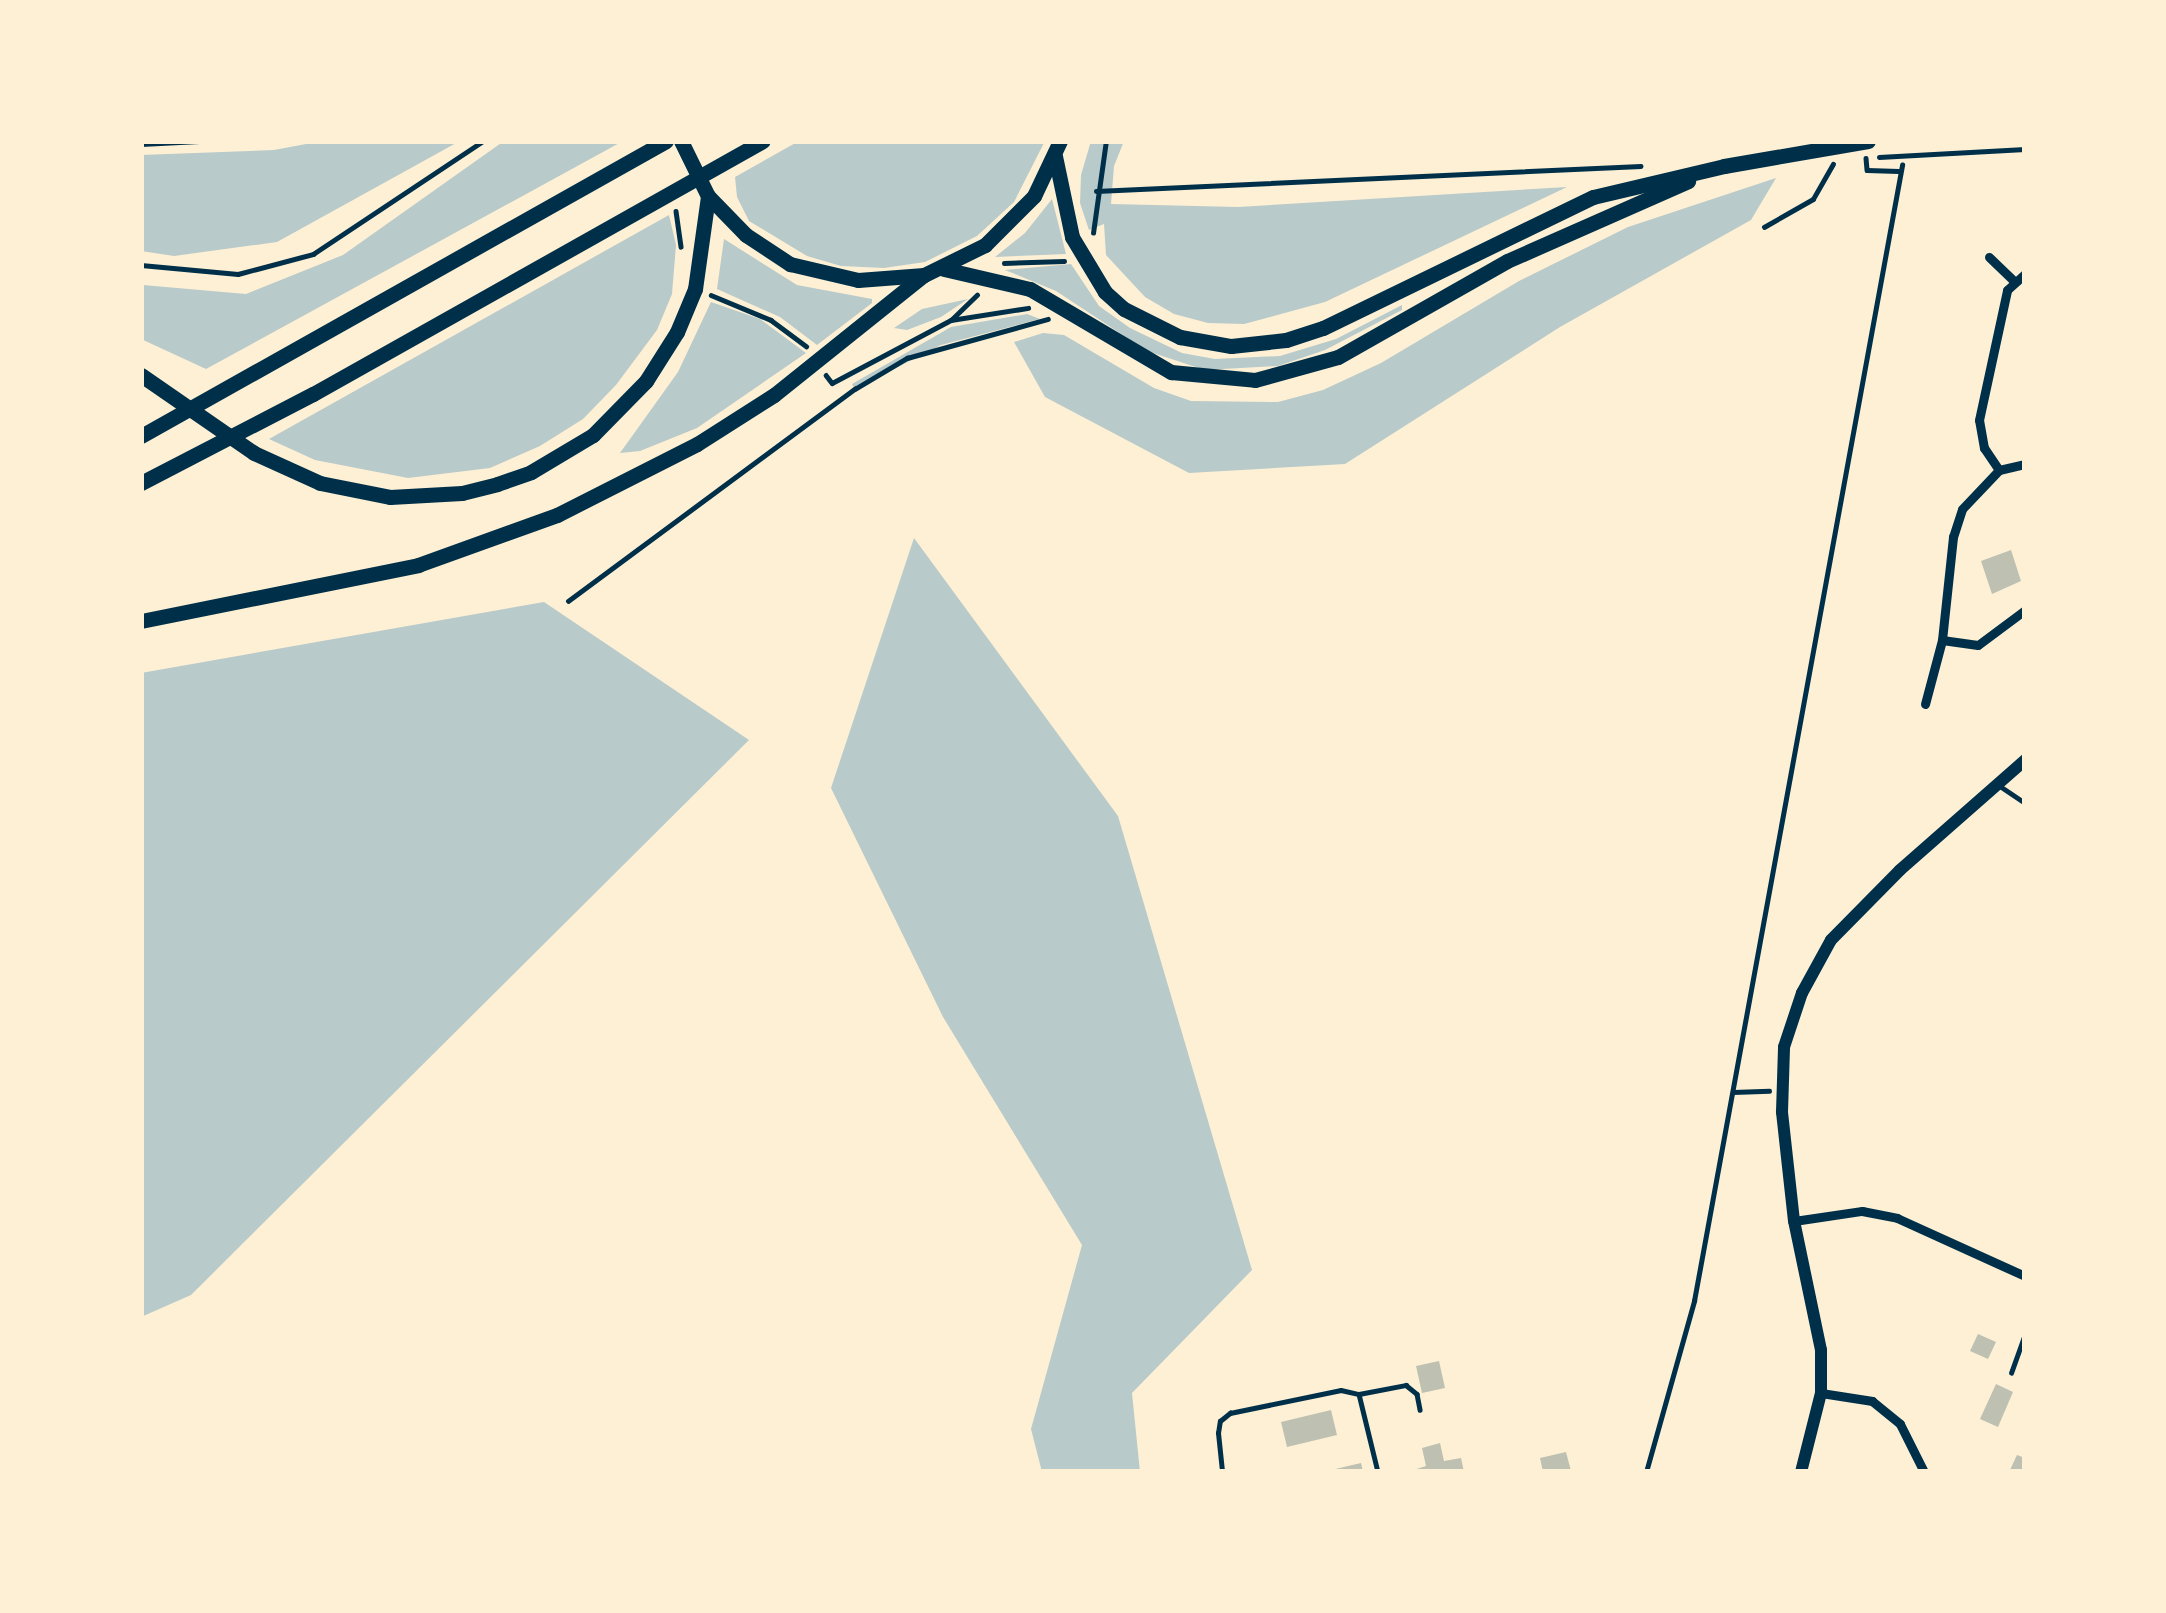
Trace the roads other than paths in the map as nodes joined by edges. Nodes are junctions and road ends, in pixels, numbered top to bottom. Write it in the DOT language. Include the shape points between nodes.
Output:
graph roads {
  1 [pos="666,141"];
  2 [pos="681,141"];
  3 [pos="763,141"];
  4 [pos="1058,148"];
  5 [pos="1867,150"];
  6 [pos="1724,166"];
  7 [pos="708,196"];
  8 [pos="1989,257"];
  9 [pos="944,269"];
  10 [pos="2025,274"];
  11 [pos="924,275"];
  12 [pos="2014,281"];
  13 [pos="141,375"];
  14 [pos="141,436"];
  15 [pos="2025,464"];
  16 [pos="1999,470"];
  17 [pos="148,480"];
  18 [pos="2025,610"];
  19 [pos="141,621"];
  20 [pos="1942,640"];
  21 [pos="1925,704"];
  22 [pos="2025,760"];
  23 [pos="1998,784"];
  24 [pos="2025,803"];
  25 [pos="1794,1221"];
  26 [pos="2025,1276"];
  27 [pos="2025,1334"];
  28 [pos="2011,1373"];
  29 [pos="1821,1393"];
  30 [pos="1359,1394"];
  31 [pos="1420,1410"];
  32 [pos="1222,1471"];
  33 [pos="1378,1472"];
  34 [pos="1801,1472"];
  35 [pos="1924,1472"];
  1 -- 14 [label="main road"];
  2 -- 7 [label="main road"];
  3 -- 17 [label="main road"];
  4 -- 6 [label="main road" via="1072,237 1105,292 1180,338 1231,346 1323,328 1580,202"];
  4 -- 9 [label="main road" via="1018,216"];
  5 -- 6 [label="main road"];
  6 -- 9 [label="main road" via="1550,240 1338,357 1282,376 1228,381 1171,372 1007,282"];
  7 -- 11 [label="main road" via="764,249 809,272 858,280"];
  7 -- 13 [label="main road" via="688,310 646,381 593,435 497,484 426,497 320,483 254,453"];
  8 -- 12 [label="street"];
  9 -- 11 [label="main road"];
  10 -- 12 [label="street"];
  11 -- 19 [label="main road" via="774,395 557,515 418,566"];
  12 -- 16 [label="street" via="2002,304 1979,420"];
  15 -- 16 [label="street"];
  16 -- 20 [label="street" via="1962,509"];
  18 -- 20 [label="street" via="1978,645"];
  20 -- 21 [label="street"];
  22 -- 23 [label="street"];
  23 -- 24 [label="lane"];
  23 -- 25 [label="street" via="1831,940 1802,993 1784,1047"];
  25 -- 26 [label="street" via="1862,1211 1898,1218"];
  25 -- 29 [label="street" via="1821,1350"];
  27 -- 28 [label="lane"];
  29 -- 34 [label="street"];
  29 -- 35 [label="street" via="1872,1401 1900,1424"];
  30 -- 31 [label="lane" via="1406,1385"];
  30 -- 32 [label="lane" via="1328,1391 1231,1413 1218,1433"];
  30 -- 33 [label="lane"];
}
